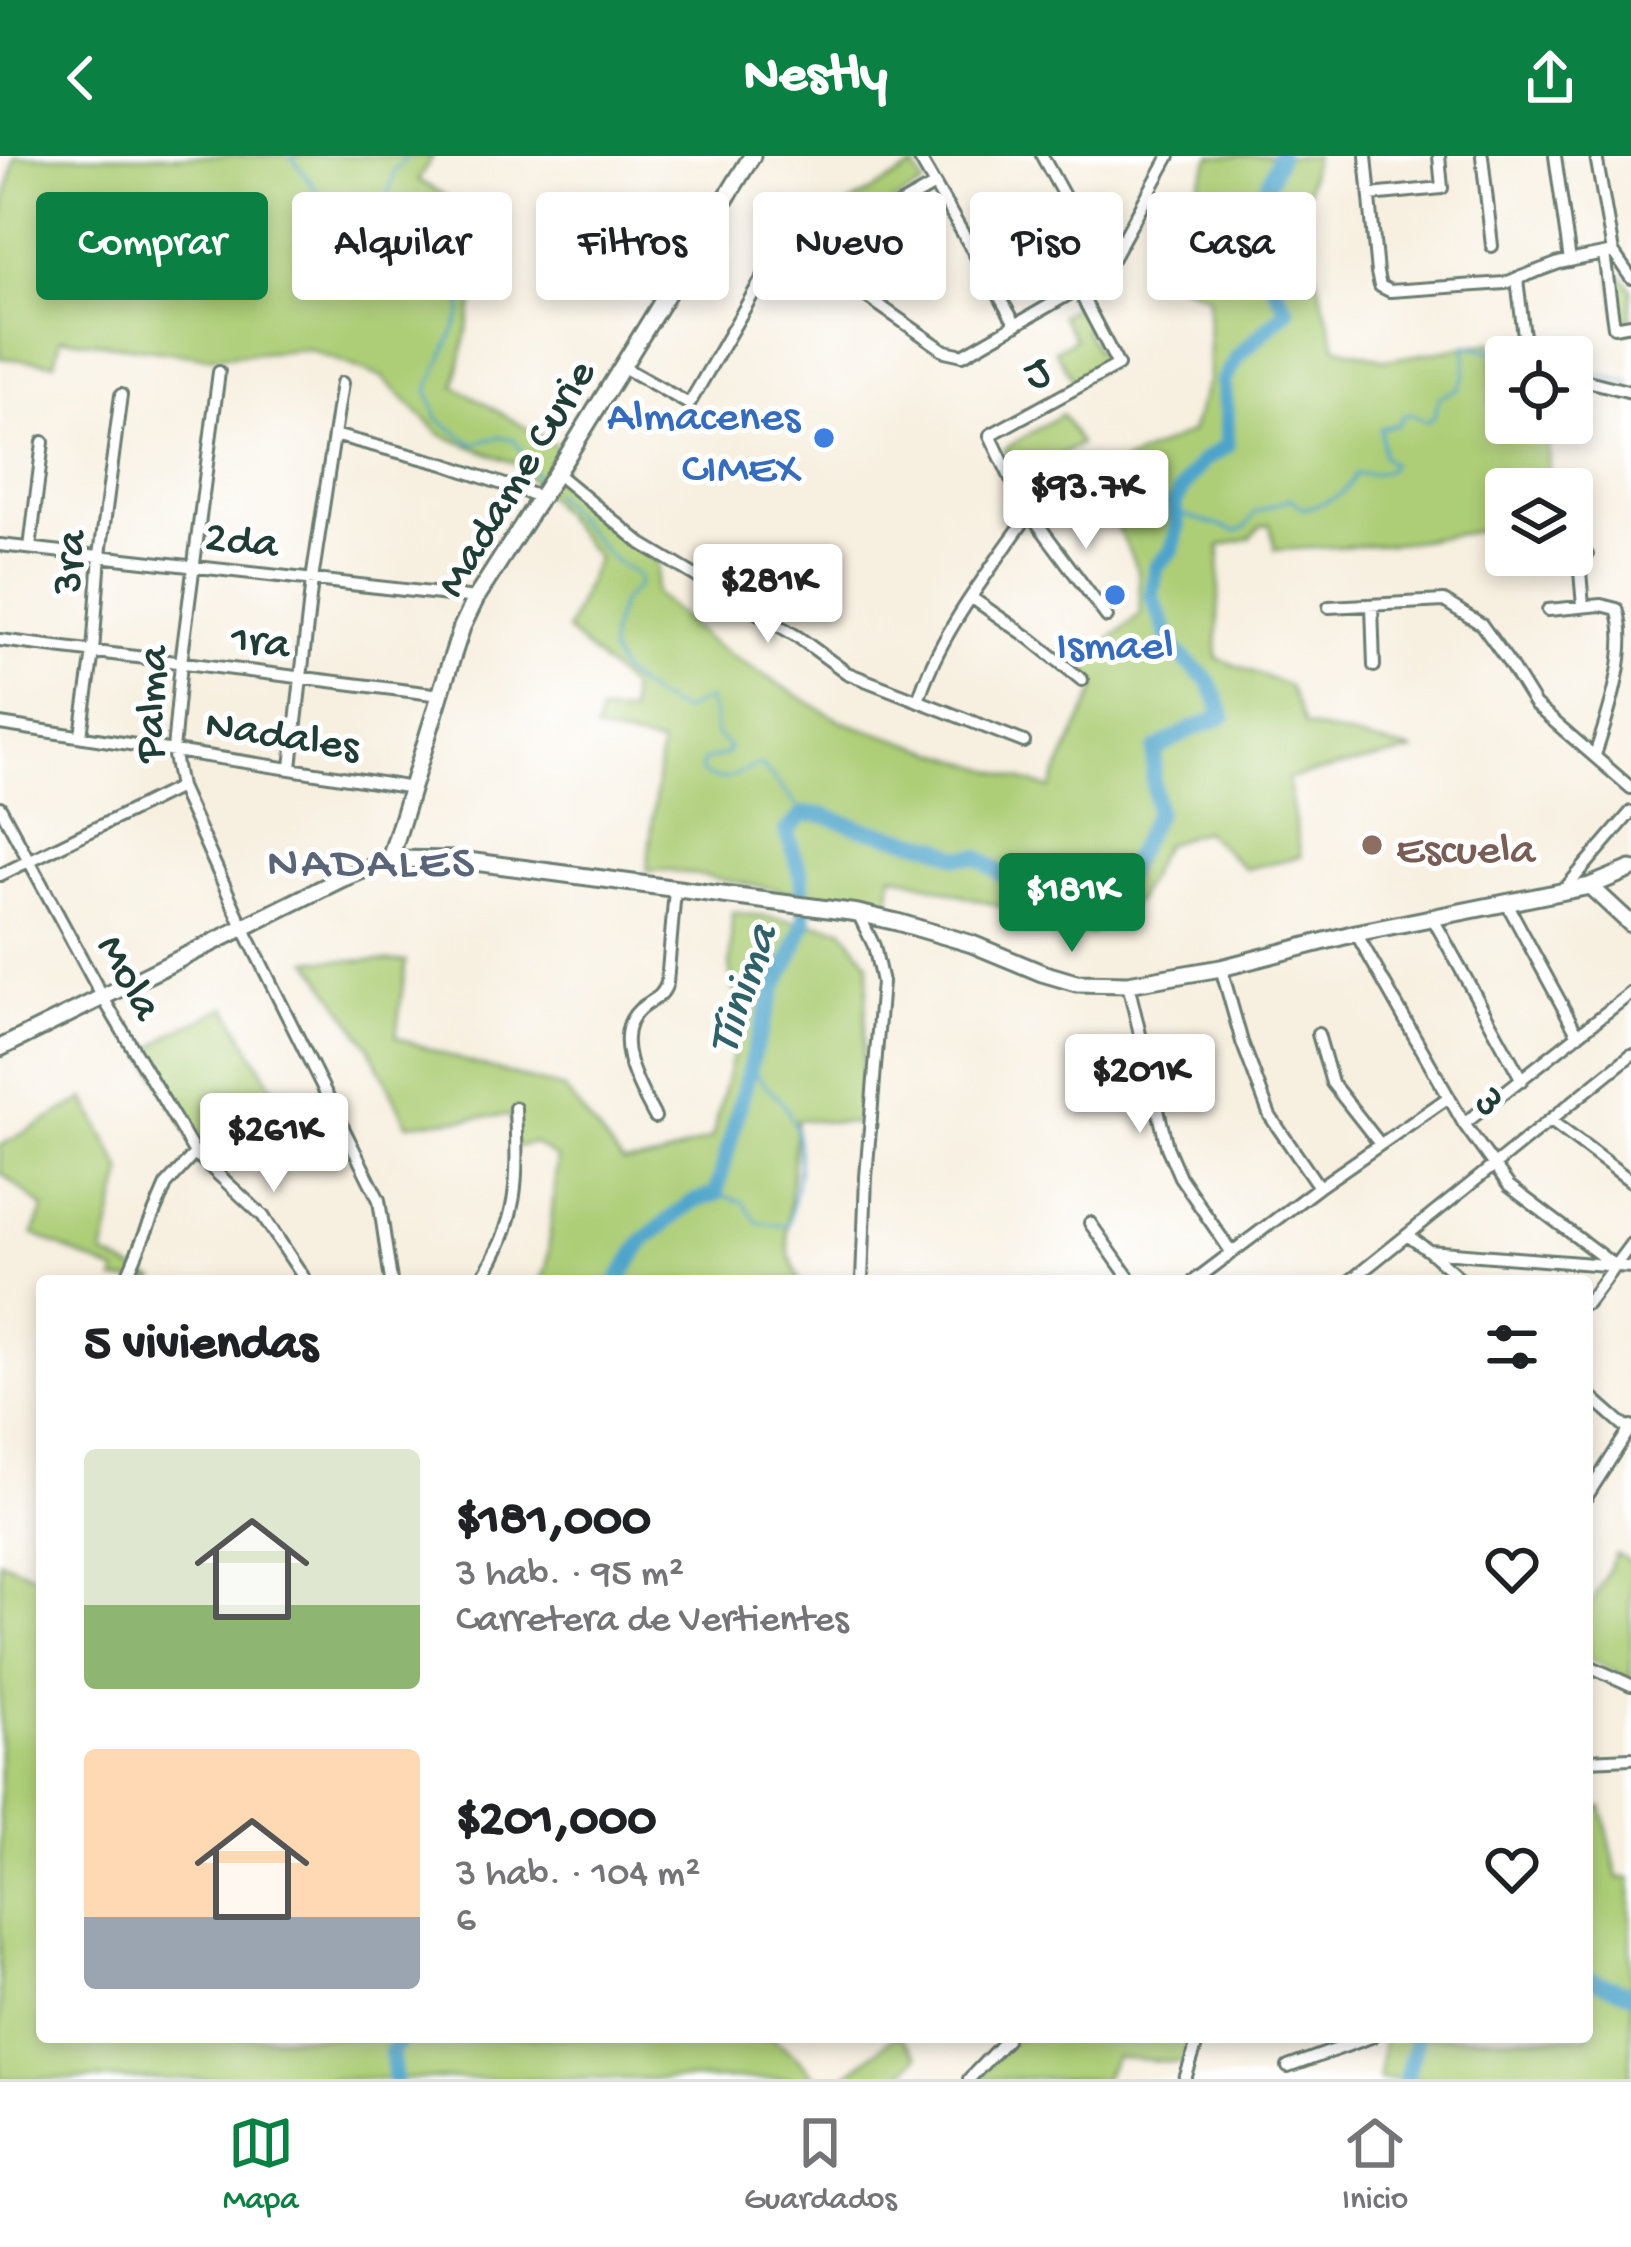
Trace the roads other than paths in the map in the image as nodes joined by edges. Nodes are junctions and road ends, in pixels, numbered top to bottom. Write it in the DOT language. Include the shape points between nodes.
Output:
graph roads {
  1 [pos="752,156"];
  2 [pos="918,156"];
  3 [pos="1042,156"];
  4 [pos="1168,156"];
  5 [pos="1366,156"];
  6 [pos="1439,156"];
  7 [pos="1482,156"];
  8 [pos="1555,156"];
  9 [pos="1595,156"];
  10 [pos="935,185"];
  11 [pos="923,192"];
  12 [pos="1062,192"];
  13 [pos="1370,195"];
  14 [pos="1123,241"];
  15 [pos="1492,246"];
  16 [pos="1609,253"];
  17 [pos="1570,261"];
  18 [pos="1631,278"];
  19 [pos="1517,280"];
  20 [pos="753,294"];
  21 [pos="872,300"];
  22 [pos="1059,300"];
  23 [pos="1084,300"];
  24 [pos="1016,325"];
  25 [pos="1631,325"];
  26 [pos="1524,335"];
  27 [pos="621,366"];
  28 [pos="219,373"];
  29 [pos="1593,382"];
  30 [pos="342,383"];
  31 [pos="1631,392"];
  32 [pos="121,395"];
  33 [pos="334,435"];
  34 [pos="43,442"];
  35 [pos="548,485"];
  36 [pos="1029,514"];
  37 [pos="0,545"];
  38 [pos="30,548"];
  39 [pos="100,555"];
  40 [pos="193,567"];
  41 [pos="1580,576"];
  42 [pos="312,580"];
  43 [pos="476,598"];
  44 [pos="972,598"];
  45 [pos="1372,606"];
  46 [pos="1583,606"];
  47 [pos="1329,608"];
  48 [pos="1548,610"];
  49 [pos="1107,617"];
  50 [pos="0,640"];
  51 [pos="93,652"];
  52 [pos="181,663"];
  53 [pos="1374,666"];
  54 [pos="300,678"];
  55 [pos="1082,680"];
  56 [pos="441,695"];
  57 [pos="918,700"];
  58 [pos="0,724"];
  59 [pos="81,735"];
  60 [pos="1024,742"];
  61 [pos="173,750"];
  62 [pos="1595,755"];
  63 [pos="291,767"];
  64 [pos="180,788"];
  65 [pos="413,788"];
  66 [pos="1631,788"];
  67 [pos="0,807"];
  68 [pos="1631,812"];
  69 [pos="31,860"];
  70 [pos="390,860"];
  71 [pos="1631,869"];
  72 [pos="0,875"];
  73 [pos="1591,886"];
  74 [pos="675,890"];
  75 [pos="1563,891"];
  76 [pos="1506,902"];
  77 [pos="859,913"];
  78 [pos="1432,917"];
  79 [pos="1631,924"];
  80 [pos="244,929"];
  81 [pos="1356,933"];
  82 [pos="1221,968"];
  83 [pos="1128,984"];
  84 [pos="1631,993"];
  85 [pos="103,998"];
  86 [pos="1318,1034"];
  87 [pos="1578,1035"];
  88 [pos="0,1048"];
  89 [pos="1631,1055"];
  90 [pos="1522,1080"];
  91 [pos="1449,1096"];
  92 [pos="515,1108"];
  93 [pos="655,1117"];
  94 [pos="1551,1121"];
  95 [pos="1464,1124"];
  96 [pos="1380,1144"];
  97 [pos="195,1153"];
  98 [pos="1494,1167"];
  99 [pos="1631,1181"];
  100 [pos="1319,1187"];
  101 [pos="1090,1223"];
  102 [pos="1407,1235"];
  103 [pos="1631,1244"];
  104 [pos="1430,1250"];
  105 [pos="1232,1253"];
  106 [pos="1615,1266"];
  107 [pos="1631,1267"];
  108 [pos="128,1275"];
  109 [pos="302,1275"];
  110 [pos="390,1275"];
  111 [pos="483,1275"];
  112 [pos="862,1275"];
  113 [pos="1127,1275"];
  114 [pos="1202,1275"];
  115 [pos="1357,1275"];
  116 [pos="1457,1275"];
  117 [pos="1593,1295"];
  118 [pos="1593,1398"];
  119 [pos="1630,1429"];
  120 [pos="1593,1487"];
  121 [pos="1593,1668"];
  122 [pos="1631,1685"];
  123 [pos="1631,1758"];
  124 [pos="1593,1760"];
  125 [pos="1003,2043"];
  126 [pos="1196,2043"];
  127 [pos="1354,2043"];
  128 [pos="1288,2066"];
  129 [pos="969,2079"];
  130 [pos="1185,2079"];
  1 -- 27 [label="main road, Madame Curie"];
  2 -- 10 [label="street"];
  3 -- 12 [label="street"];
  4 -- 14 [label="street"];
  5 -- 13 [label="street"];
  6 -- 13 [label="street" via="1442,188"];
  7 -- 15 [label="street"];
  8 -- 17 [label="street"];
  9 -- 16 [label="street"];
  10 -- 11 [label="street"];
  10 -- 24 [label="street"];
  13 -- 19 [label="street" via="1380,286"];
  16 -- 17 [label="street"];
  16 -- 18 [label="street"];
  16 -- 25 [label="street" via="1614,327"];
  17 -- 19 [label="street"];
  19 -- 26 [label="street"];
  20 -- 27 [label="street" via="689,404"];
  21 -- 24 [label="street" via="963,355"];
  22 -- 24 [label="street"];
  23 -- 36 [label="street, J" via="1118,365 990,434"];
  27 -- 35 [label="main road, Madame Curie"];
  28 -- 40 [label="street, Palma"];
  29 -- 31 [label="street"];
  30 -- 33 [label="street"];
  32 -- 39 [label="street, 3ra"];
  33 -- 35 [label="street"];
  33 -- 42 [label="street"];
  34 -- 38 [label="street"];
  35 -- 43 [label="main road, Madame Curie"];
  35 -- 57 [label="street" via="848,673"];
  36 -- 44 [label="street"];
  36 -- 49 [label="street"];
  37 -- 38 [label="street, 2da"];
  38 -- 39 [label="street, 2da"];
  39 -- 40 [label="street, 2da"];
  39 -- 51 [label="street, 3ra"];
  40 -- 42 [label="street, 2da"];
  40 -- 52 [label="street, Palma"];
  41 -- 46 [label="street"];
  42 -- 43 [label="street, 2da"];
  42 -- 54 [label="street"];
  43 -- 56 [label="main road, Madame Curie"];
  44 -- 55 [label="street"];
  44 -- 57 [label="street"];
  45 -- 47 [label="street"];
  45 -- 53 [label="street"];
  45 -- 62 [label="street" via="1444,601 1480,624 1535,706"];
  46 -- 48 [label="street"];
  46 -- 62 [label="street" via="1617,609 1623,622"];
  50 -- 51 [label="street, 1ra"];
  51 -- 52 [label="street, 1ra"];
  51 -- 59 [label="street, 3ra"];
  52 -- 54 [label="street, 1ra"];
  52 -- 61 [label="street, Palma"];
  54 -- 56 [label="street, 1ra"];
  54 -- 63 [label="street"];
  56 -- 65 [label="main road, Madame Curie"];
  57 -- 60 [label="street"];
  58 -- 59 [label="street, Nadales"];
  59 -- 61 [label="street, Nadales"];
  61 -- 63 [label="street, Nadales"];
  61 -- 64 [label="street, Palma"];
  62 -- 66 [label="street"];
  63 -- 65 [label="street, Nadales"];
  64 -- 69 [label="street"];
  64 -- 80 [label="street, Palma"];
  65 -- 70 [label="main road, Madame Curie"];
  67 -- 69 [label="street, Mola"];
  68 -- 75 [label="street"];
  69 -- 72 [label="street"];
  69 -- 85 [label="street, Mola"];
  70 -- 74 [label="main road" via="460,860"];
  70 -- 80 [label="main road"];
  71 -- 73 [label="main road"];
  73 -- 75 [label="main road"];
  73 -- 79 [label="main road"];
  74 -- 77 [label="main road"];
  74 -- 93 [label="street" via="667,983 629,1029 629,1069"];
  75 -- 76 [label="main road"];
  76 -- 78 [label="main road"];
  76 -- 87 [label="street"];
  77 -- 83 [label="main road" via="1076,983"];
  77 -- 112 [label="street" via="882,982"];
  78 -- 81 [label="main road"];
  78 -- 90 [label="street"];
  80 -- 85 [label="main road"];
  80 -- 110 [label="street, Palma" via="379,1200"];
  81 -- 82 [label="main road"];
  81 -- 91 [label="street, 3"];
  82 -- 83 [label="main road"];
  82 -- 100 [label="street" via="1270,1116"];
  83 -- 105 [label="street" via="1167,1147"];
  84 -- 87 [label="street"];
  85 -- 88 [label="main road"];
  85 -- 97 [label="street, Mola"];
  86 -- 96 [label="street" via="1332,1083"];
  87 -- 90 [label="street"];
  89 -- 94 [label="street"];
  90 -- 95 [label="street"];
  91 -- 95 [label="street, 3"];
  91 -- 96 [label="street"];
  92 -- 111 [label="street" via="514,1200"];
  94 -- 98 [label="street"];
  94 -- 99 [label="street"];
  95 -- 98 [label="street, 3"];
  96 -- 100 [label="street"];
  97 -- 108 [label="street" via="166,1185"];
  97 -- 109 [label="street, Mola" via="263,1216"];
  98 -- 102 [label="street"];
  98 -- 106 [label="street, 3"];
  100 -- 105 [label="street"];
  101 -- 113 [label="street"];
  102 -- 104 [label="street"];
  102 -- 115 [label="street"];
  103 -- 106 [label="street"];
  104 -- 106 [label="street"];
  104 -- 116 [label="street"];
  105 -- 114 [label="street"];
  106 -- 107 [label="street"];
  106 -- 117 [label="street"];
  118 -- 119 [label="street"];
  119 -- 120 [label="street"];
  121 -- 122 [label="street"];
  123 -- 124 [label="street"];
  125 -- 129 [label="street"];
  126 -- 130 [label="street"];
  127 -- 128 [label="street"];
}
